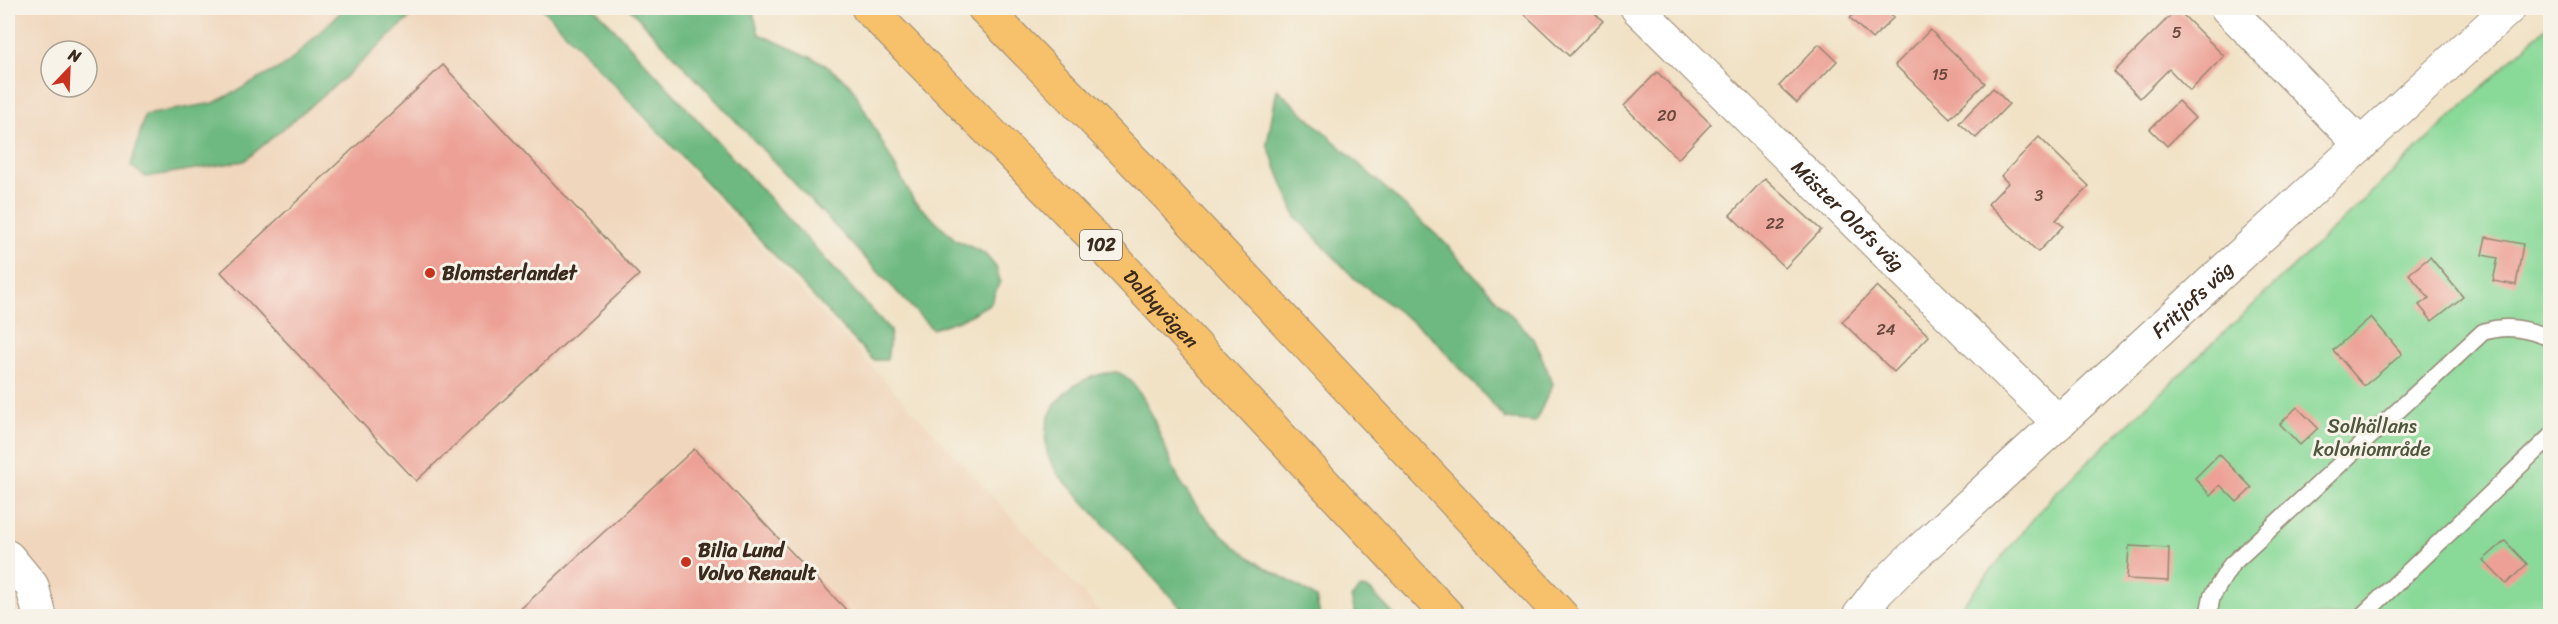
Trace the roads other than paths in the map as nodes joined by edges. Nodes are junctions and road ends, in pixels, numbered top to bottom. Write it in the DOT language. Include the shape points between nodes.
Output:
graph roads {
  1 [pos="868,8"];
  2 [pos="984,8"];
  3 [pos="1637,8"];
  4 [pos="2227,8"];
  5 [pos="2508,8"];
  6 [pos="2361,145"];
  7 [pos="2550,338"];
  8 [pos="2058,423"];
  9 [pos="2550,437"];
  10 [pos="8,557"];
  11 [pos="1878,591"];
  12 [pos="39,616"];
  13 [pos="1448,616"];
  14 [pos="1562,616"];
  15 [pos="1841,616"];
  16 [pos="1858,616"];
  17 [pos="2208,616"];
  18 [pos="2362,616"];
  1 -- 13 [label="main road, Dalbyvägen / 102" via="1110,254"];
  2 -- 14 [label="main road" via="1167,195"];
  3 -- 8 [label="street, Mäster Olofs väg"];
  4 -- 6 [label="street"];
  5 -- 6 [label="street, Fritjofs väg"];
  6 -- 8 [label="street, Fritjofs väg"];
  7 -- 17 [label="lane" via="2529,330 2498,327 2483,332 2231,565 2212,596"];
  8 -- 11 [label="street, Fritjofs väg"];
  9 -- 18 [label="lane"];
  10 -- 12 [label="street" via="32,586"];
  11 -- 15 [label="street, Fritjofs väg"];
  11 -- 16 [label="street, Fritjofs väg"];
}
